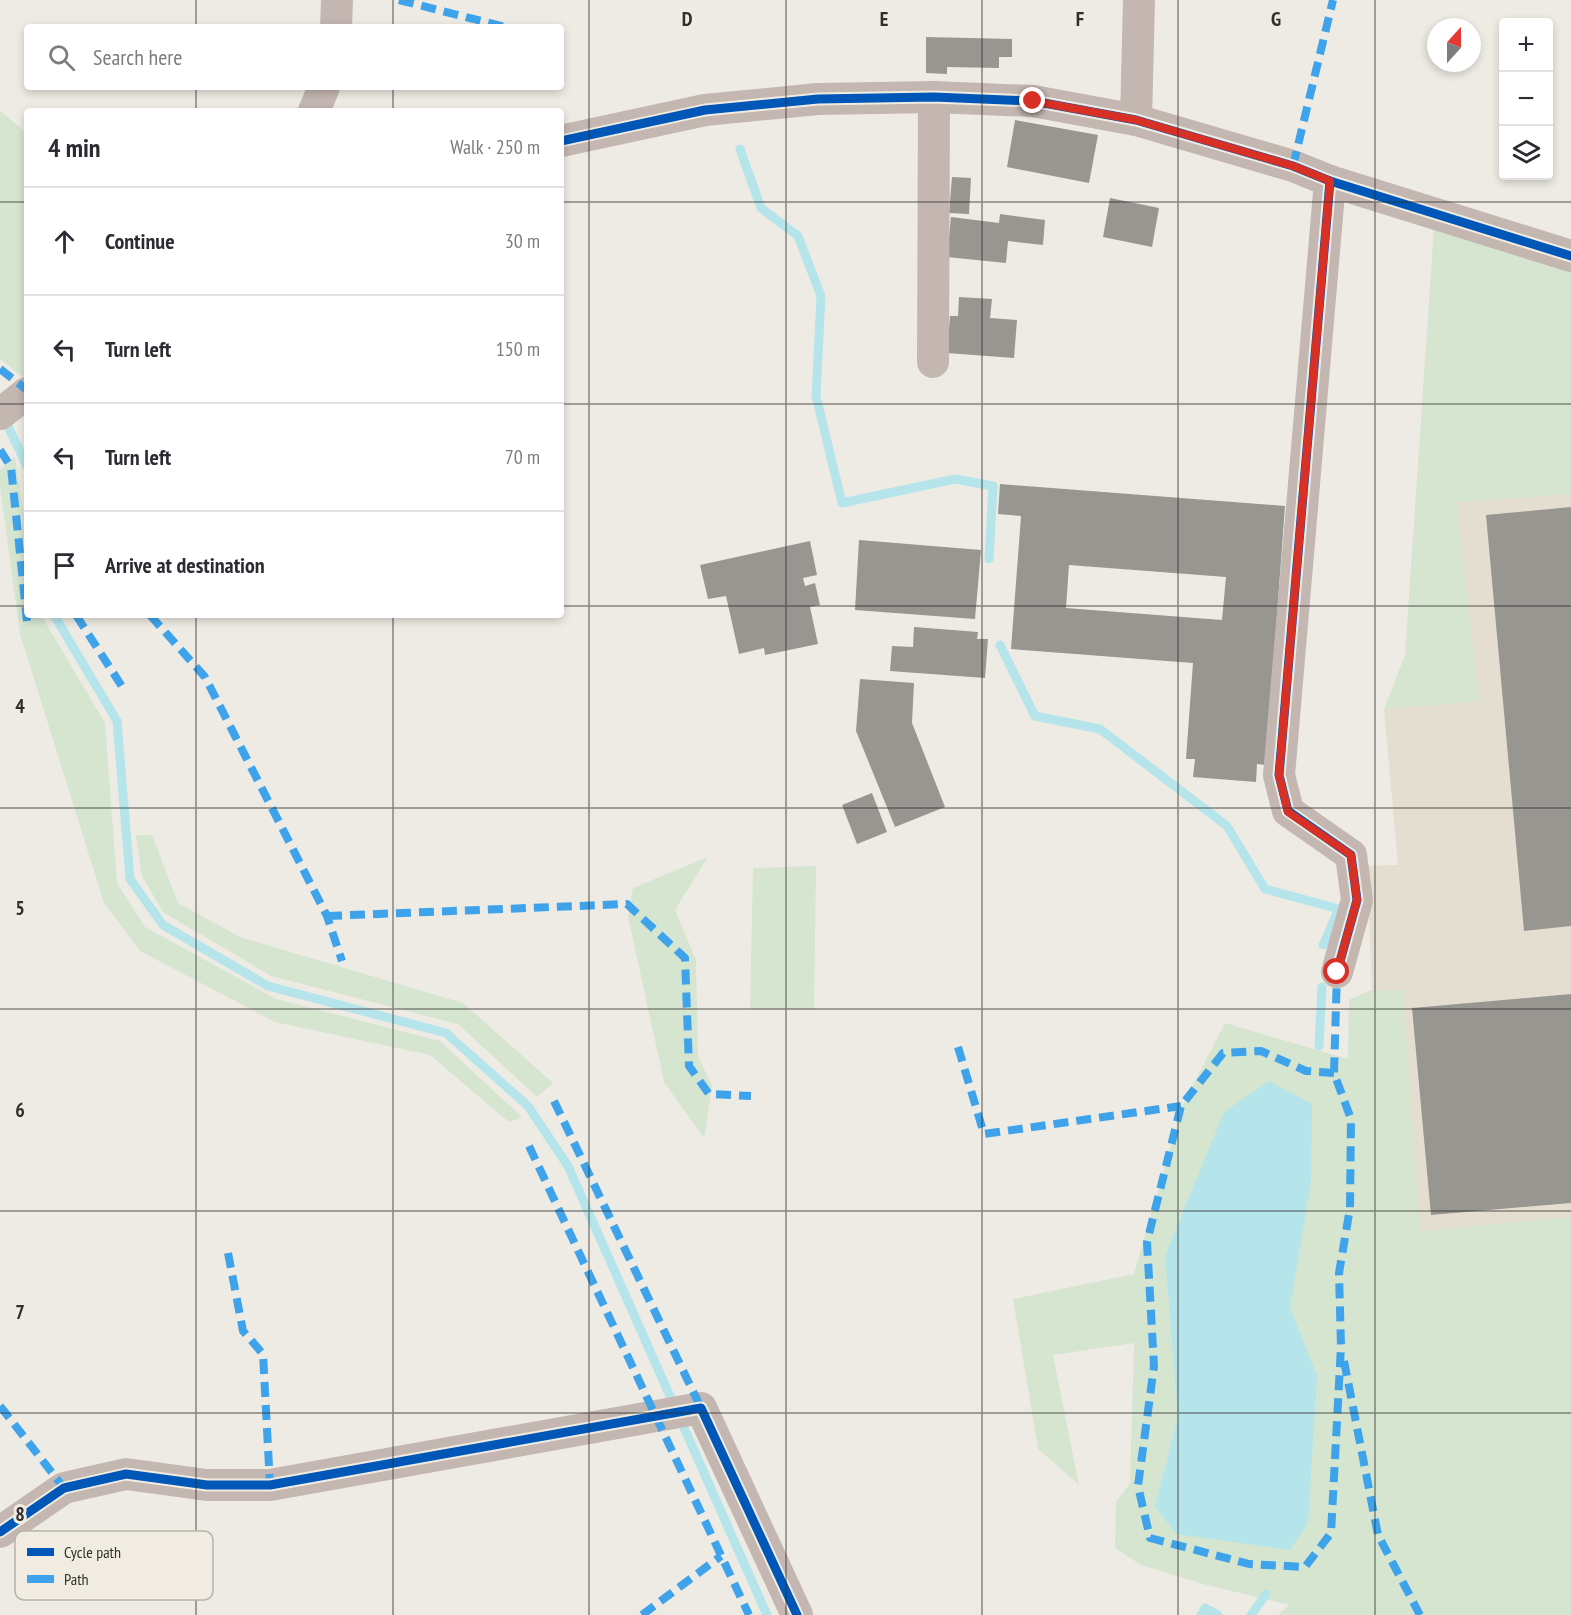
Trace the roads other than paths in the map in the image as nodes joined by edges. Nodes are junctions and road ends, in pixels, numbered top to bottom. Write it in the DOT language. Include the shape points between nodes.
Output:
graph roads {
  1 [pos="337,0"];
  2 [pos="1139,0"];
  3 [pos="336,24"];
  4 [pos="323,90"];
  5 [pos="934,97"];
  6 [pos="315,108"];
  7 [pos="1136,120"];
  8 [pos="564,140"];
  9 [pos="1330,181"];
  10 [pos="1571,256"];
  11 [pos="933,362"];
  12 [pos="24,395"];
  13 [pos="0,414"];
  14 [pos="1337,972"];
  15 [pos="0,1532"];
  16 [pos="797,1615"];
  1 -- 3 [label="street"];
  2 -- 7 [label="street"];
  4 -- 6 [label="street"];
  5 -- 7 [label="street" via="1033,101"];
  5 -- 8 [label="street" via="818,99 705,110"];
  5 -- 11 [label="street"];
  7 -- 9 [label="street" via="1293,166"];
  9 -- 10 [label="street"];
  9 -- 14 [label="street" via="1279,775 1288,812 1351,855 1357,900"];
  12 -- 13 [label="street"];
  15 -- 16 [label="street" via="64,1488 126,1474 207,1485 270,1485 701,1408"];
}
